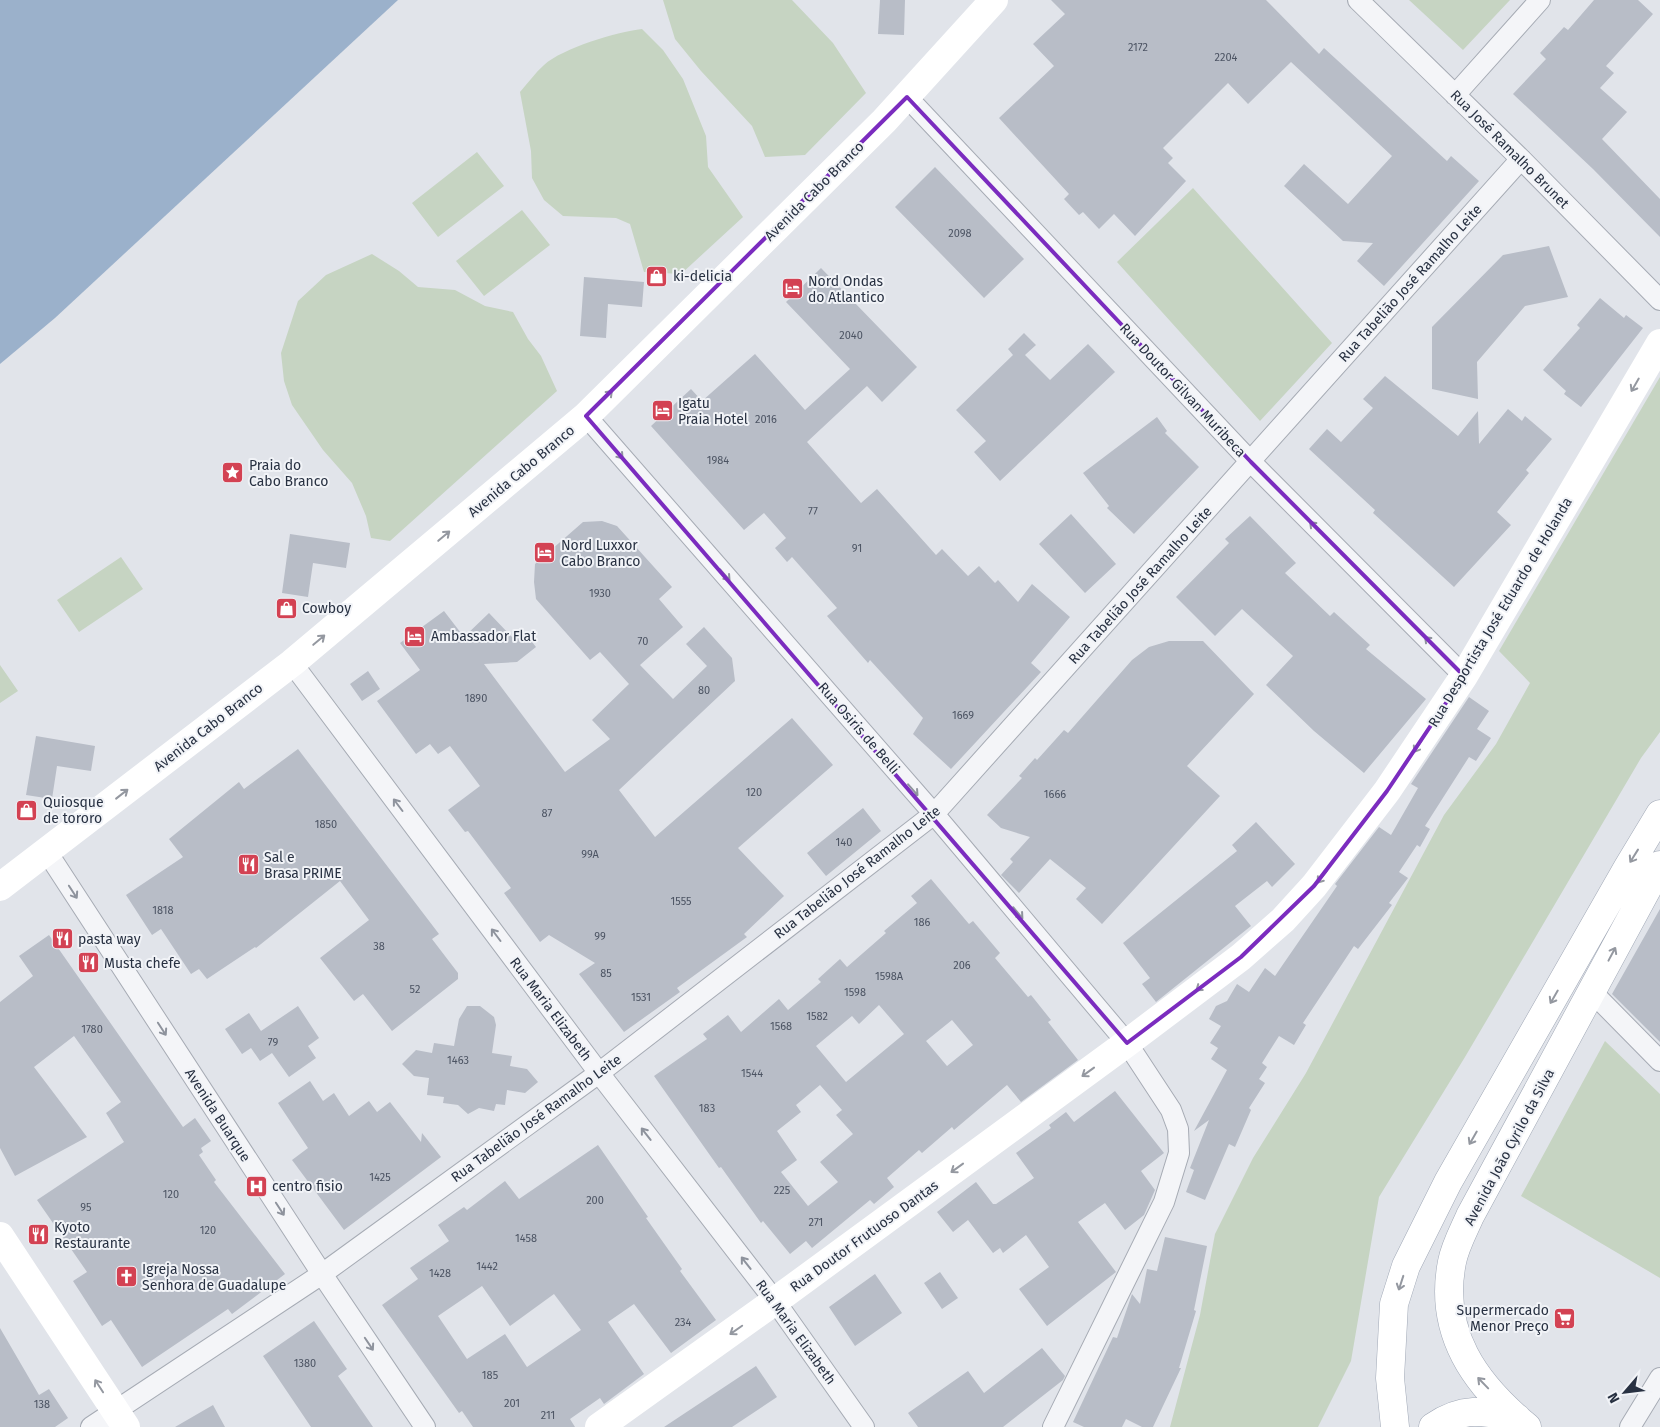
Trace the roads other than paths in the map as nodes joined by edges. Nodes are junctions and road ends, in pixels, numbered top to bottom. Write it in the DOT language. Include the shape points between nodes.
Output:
graph roads {
  1 [pos="994,0"];
  2 [pos="1358,0"];
  3 [pos="1540,0"];
  4 [pos="1455,95"];
  5 [pos="907,97"];
  6 [pos="1521,159"];
  7 [pos="1660,300"];
  8 [pos="1660,343"];
  9 [pos="586,416"];
  10 [pos="1251,462"];
  11 [pos="292,663"];
  12 [pos="1464,676"];
  13 [pos="934,814"];
  14 [pos="1660,814"];
  15 [pos="47,852"];
  16 [pos="1660,865"];
  17 [pos="0,887"];
  18 [pos="1592,992"];
  19 [pos="1127,1043"];
  20 [pos="1660,1061"];
  21 [pos="599,1073"];
  22 [pos="0,1236"];
  23 [pos="322,1274"];
  24 [pos="775,1301"];
  25 [pos="1660,1378"];
  26 [pos="121,1419"];
  27 [pos="1522,1423"];
  28 [pos="91,1427"];
  29 [pos="425,1427"];
  30 [pos="599,1427"];
  31 [pos="864,1427"];
  32 [pos="1053,1427"];
  33 [pos="1395,1427"];
  34 [pos="1433,1427"];
  35 [pos="1630,1427"];
  1 -- 5 [label="main road, Avenida Cabo Branco"];
  2 -- 4 [label="street, Rua José Ramalho Brunet"];
  3 -- 4 [label="street"];
  4 -- 6 [label="street, Rua José Ramalho Brunet"];
  9 -- 5 [label="main road, Avenida Cabo Branco, one-way"];
  5 -- 10 [label="street, Rua Doutor Gilvan Muribeca"];
  6 -- 7 [label="street, Rua José Ramalho Brunet"];
  6 -- 10 [label="street, Rua Tabelião José Ramalho Leite"];
  8 -- 12 [label="main road, Rua Desportista José Eduardo de Holanda, one-way"];
  11 -- 9 [label="main road, Avenida Cabo Branco, one-way"];
  9 -- 13 [label="street, Rua Osiris de Belli, one-way"];
  12 -- 10 [label="street, Rua Doutor Gilvan Muribeca, one-way"];
  10 -- 13 [label="street, Rua Tabelião José Ramalho Leite"];
  15 -- 11 [label="main road, Avenida Cabo Branco, one-way"];
  21 -- 11 [label="street, Rua Maria Elizabeth, one-way"];
  12 -- 19 [label="main road, Rua Desportista José Eduardo de Holanda, one-way" via="1387,792 1314,886 1283,920 1241,957"];
  13 -- 19 [label="street, Rua Osiris de Belli, one-way"];
  13 -- 21 [label="street, Rua Tabelião José Ramalho Leite"];
  14 -- 33 [label="main road, one-way" via="1448,1182 1406,1266 1394,1304 1390,1378"];
  15 -- 17 [label="main road, Avenida Cabo Branco"];
  15 -- 23 [label="street, Avenida Buarque, one-way"];
  18 -- 16 [label="main road, Avenida João Cyrilo da Silva, one-way"];
  18 -- 20 [label="street"];
  27 -- 18 [label="main road, Avenida João Cyrilo da Silva, one-way" via="1474,1374 1458,1343 1448,1299 1452,1260 1470,1216"];
  19 -- 24 [label="main road, Rua Doutor Frutuoso Dantas, one-way"];
  19 -- 32 [label="street" via="1171,1110 1178,1129 1179,1153 1164,1202"];
  21 -- 23 [label="street, Rua Tabelião José Ramalho Leite"];
  24 -- 21 [label="street, Rua Maria Elizabeth, one-way"];
  26 -- 22 [label="main road, one-way"];
  23 -- 26 [label="street, Rua Tabelião José Ramalho Leite"];
  23 -- 29 [label="street, Avenida Buarque, one-way"];
  24 -- 30 [label="main road, Rua Doutor Frutuoso Dantas, one-way"];
  24 -- 31 [label="street, Rua Maria Elizabeth"];
  25 -- 35 [label="street"];
  26 -- 28 [label="street, Rua Tabelião José Ramalho Leite"];
  27 -- 34 [label="main road" via="1482,1411 1449,1418"];
}
